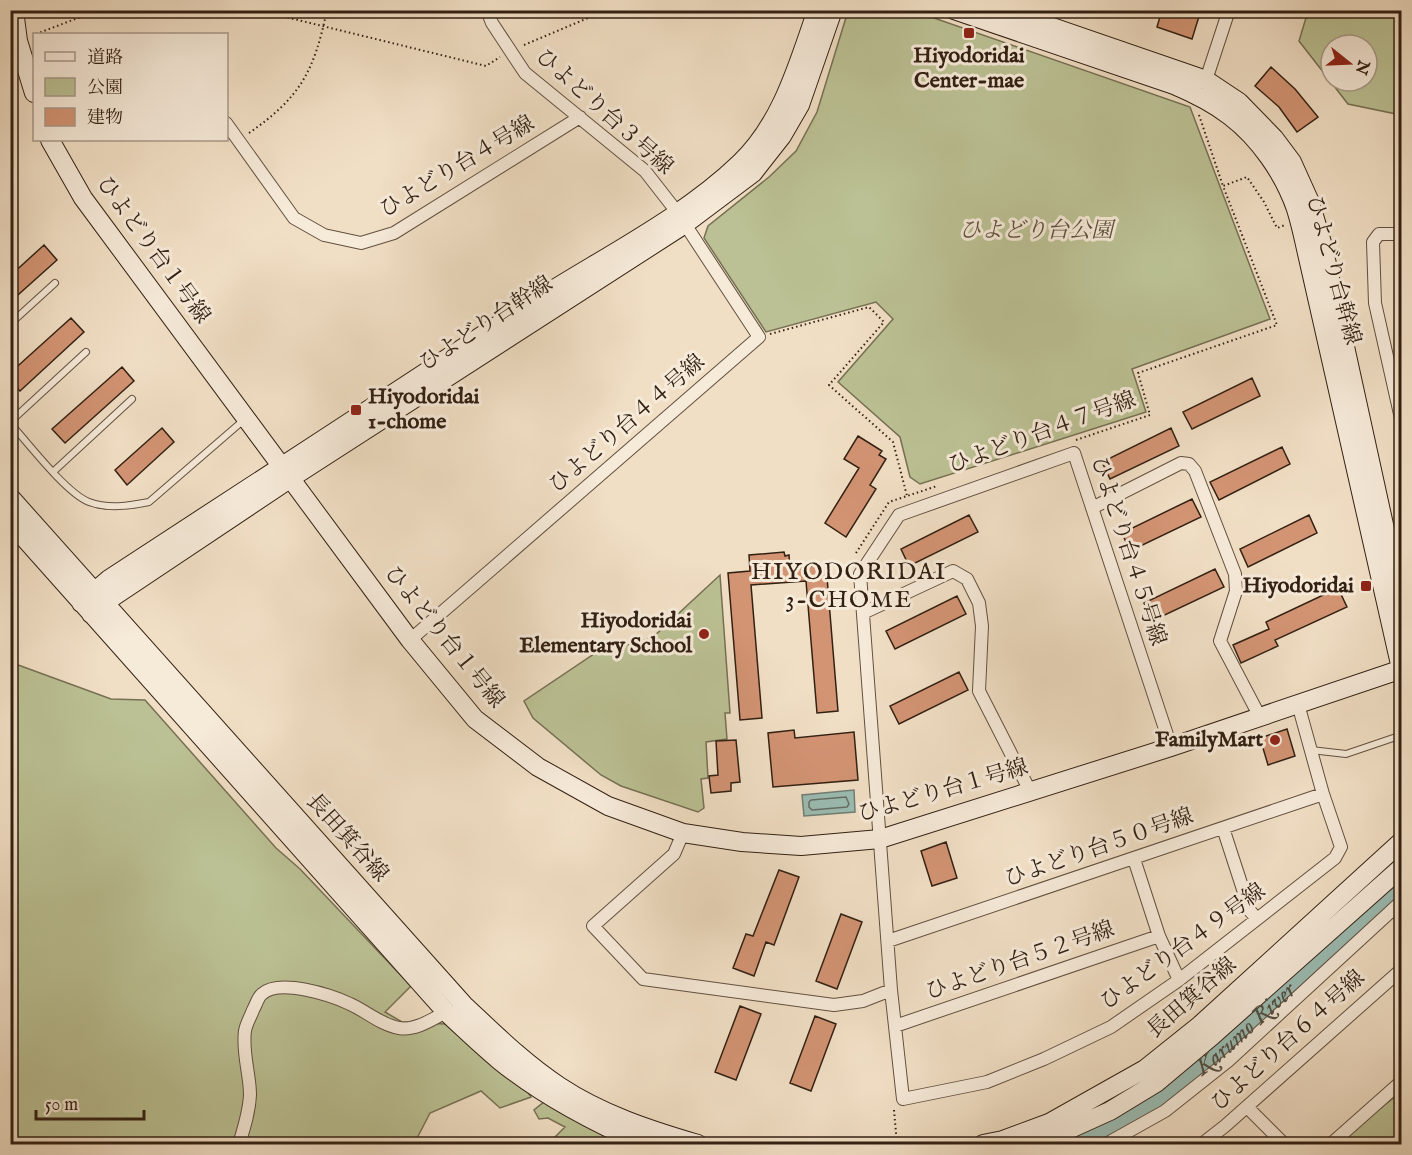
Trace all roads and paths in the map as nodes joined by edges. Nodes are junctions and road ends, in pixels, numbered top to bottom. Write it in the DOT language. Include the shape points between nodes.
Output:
graph roads {
  1 [pos="14,10"];
  2 [pos="99,10"];
  3 [pos="257,10"];
  4 [pos="277,10"];
  5 [pos="327,10"];
  6 [pos="487,10"];
  7 [pos="607,10"];
  8 [pos="771,10"];
  9 [pos="817,10"];
  10 [pos="833,10"];
  11 [pos="954,10"];
  12 [pos="1003,10"];
  13 [pos="1228,10"];
  14 [pos="276,15"];
  15 [pos="800,19"];
  16 [pos="323,27"];
  17 [pos="39,33"];
  18 [pos="510,50"];
  19 [pos="1206,80"];
  20 [pos="33,90"];
  21 [pos="1199,116"];
  22 [pos="580,117"];
  23 [pos="228,126"];
  24 [pos="239,140"];
  25 [pos="51,141"];
  26 [pos="1223,186"];
  27 [pos="681,218"];
  28 [pos="1288,224"];
  29 [pos="1401,234"];
  30 [pos="55,283"];
  31 [pos="10,324"];
  32 [pos="759,337"];
  33 [pos="86,352"];
  34 [pos="132,399"];
  35 [pos="246,418"];
  36 [pos="10,422"];
  37 [pos="1401,423"];
  38 [pos="1072,441"];
  39 [pos="54,471"];
  40 [pos="287,472"];
  41 [pos="940,485"];
  42 [pos="907,496"];
  43 [pos="10,497"];
  44 [pos="1092,508"];
  45 [pos="10,522"];
  46 [pos="856,553"];
  47 [pos="92,603"];
  48 [pos="1401,607"];
  49 [pos="863,613"];
  50 [pos="410,640"];
  51 [pos="1401,671"];
  52 [pos="1298,704"];
  53 [pos="1260,717"];
  54 [pos="1401,735"];
  55 [pos="1170,747"];
  56 [pos="1311,750"];
  57 [pos="1030,791"];
  58 [pos="1323,794"];
  59 [pos="1223,828"];
  60 [pos="683,833"];
  61 [pos="880,839"];
  62 [pos="1401,841"];
  63 [pos="1134,858"];
  64 [pos="1399,876"];
  65 [pos="1401,901"];
  66 [pos="1257,919"];
  67 [pos="1159,936"];
  68 [pos="888,941"];
  69 [pos="1401,969"];
  70 [pos="1179,980"];
  71 [pos="891,990"];
  72 [pos="446,1012"];
  73 [pos="895,1026"];
  74 [pos="1401,1081"];
  75 [pos="903,1099"];
  76 [pos="1247,1107"];
  77 [pos="897,1143"];
  78 [pos="239,1144"];
  79 [pos="643,1144"];
  80 [pos="698,1144"];
  81 [pos="983,1144"];
  82 [pos="1037,1144"];
  83 [pos="1106,1144"];
  84 [pos="1202,1144"];
  85 [pos="1284,1144"];
  86 [pos="1331,1144"];
  1 -- 20 [label="street" via="18,42"];
  2 -- 17 [label="path"];
  3 -- 14 [label="path"];
  4 -- 14 [label="path"];
  5 -- 16 [label="path"];
  6 -- 18 [label="street, ひよどり台３号線"];
  7 -- 18 [label="path"];
  8 -- 15 [label="path"];
  9 -- 27 [label="street, ひよどり台幹線" via="784,100 768,129 741,163"];
  10 -- 27 [label="street, ひよどり台幹線" via="800,105 782,136 753,173"];
  11 -- 51 [label="street, ひよどり台幹線" via="1174,84 1229,115 1263,149 1295,207 1301,228"];
  12 -- 19 [label="street, ひよどり台幹線"];
  13 -- 19 [label="street"];
  14 -- 16 [label="path"];
  16 -- 18 [label="path" via="486,66"];
  16 -- 24 [label="path" via="315,57 286,105"];
  18 -- 22 [label="street, ひよどり台３号線" via="525,73"];
  19 -- 48 [label="street, ひよどり台幹線" via="1239,102 1274,138 1292,162 1310,202 1323,246"];
  21 -- 26 [label="path, ひよどり台４７号線"];
  22 -- 24 [label="street, ひよどり台４号線" via="394,233 361,243 324,235 294,218"];
  22 -- 27 [label="street, ひよどり台３号線" via="645,171"];
  23 -- 24 [label="street, ひよどり台４号線"];
  25 -- 35 [label="street, ひよどり台１号線" via="83,198"];
  26 -- 28 [label="path" via="1247,177 1277,228"];
  26 -- 38 [label="path, ひよどり台４７号線" via="1277,325 1138,373 1150,415"];
  27 -- 32 [label="street"];
  27 -- 40 [label="street, ひよどり台幹線" via="542,297"];
  29 -- 37 [label="street" via="1379,234 1373,242 1376,303"];
  30 -- 31 [label="lane"];
  32 -- 42 [label="path" via="869,307 884,322 829,385 893,442"];
  32 -- 50 [label="street, ひよどり台４４号線"];
  33 -- 36 [label="lane"];
  34 -- 39 [label="lane"];
  35 -- 39 [label="lane" via="149,502 102,506 87,501"];
  35 -- 40 [label="street, ひよどり台１号線"];
  36 -- 39 [label="lane"];
  40 -- 47 [label="street, ひよどり台幹線" via="109,579"];
  40 -- 50 [label="street, ひよどり台１号線"];
  41 -- 42 [label="path, ひよどり台４７号線"];
  42 -- 46 [label="path, ひよどり台４７号線" via="889,502"];
  43 -- 47 [label="street, 長田箕谷線"];
  44 -- 49 [label="street, ひよどり台４５号線" via="1074,453 899,515 860,574"];
  44 -- 53 [label="street" via="1181,463 1189,464 1195,471 1235,574 1236,591 1220,641"];
  44 -- 55 [label="street, ひよどり台４５号線"];
  45 -- 47 [label="street, 長田箕谷線"];
  47 -- 72 [label="street, 長田箕谷線"];
  47 -- 80 [label="street, 長田箕谷線" via="464,1005 513,1050 559,1086 601,1109"];
  49 -- 57 [label="street" via="953,571 966,579 978,603 982,626 979,691"];
  49 -- 61 [label="street, ひよどり台４５号線"];
  50 -- 60 [label="street, ひよどり台１号線" via="475,719 538,767 608,806"];
  51 -- 52 [label="street, ひよどり台１号線"];
  52 -- 53 [label="street, ひよどり台１号線"];
  52 -- 56 [label="street, ひよどり台４９号線"];
  53 -- 55 [label="street, ひよどり台１号線"];
  54 -- 56 [label="lane" via="1346,754"];
  55 -- 57 [label="street, ひよどり台１号線"];
  56 -- 58 [label="street, ひよどり台４９号線"];
  57 -- 61 [label="street, ひよどり台１号線"];
  58 -- 59 [label="street, ひよどり台５０号線"];
  58 -- 66 [label="street, ひよどり台４９号線" via="1341,846 1335,858"];
  59 -- 63 [label="street, ひよどり台５０号線"];
  59 -- 66 [label="street" via="1250,911"];
  60 -- 61 [label="street, ひよどり台１号線" via="801,846"];
  60 -- 71 [label="street" via="674,854 593,926 643,979 834,1005"];
  61 -- 68 [label="street"];
  62 -- 81 [label="street, 長田箕谷線" via="1200,1025 1145,1069 1049,1123"];
  63 -- 67 [label="street"];
  63 -- 68 [label="street, ひよどり台５０号線"];
  64 -- 82 [label="street, 長田箕谷線" via="1156,1083 1110,1111"];
  65 -- 83 [label="street" via="1228,1061 1165,1111"];
  66 -- 70 [label="street, ひよどり台４９号線"];
  67 -- 70 [label="street"];
  67 -- 73 [label="street, ひよどり台５２号線"];
  68 -- 71 [label="street"];
  69 -- 76 [label="street, ひよどり台６４号線"];
  70 -- 75 [label="street, ひよどり台４９号線" via="1111,1027 1044,1059 987,1082"];
  71 -- 73 [label="street"];
  72 -- 78 [label="street" via="428,1022 399,1028 349,1004 306,990 273,987 260,995 245,1029 249,1113"];
  72 -- 79 [label="street, 長田箕谷線" via="501,1062 594,1123"];
  73 -- 75 [label="street"];
  74 -- 86 [label="street"];
  75 -- 77 [label="path" via="894,1107"];
  76 -- 84 [label="street, ひよどり台６４号線"];
  76 -- 85 [label="street"];
}
